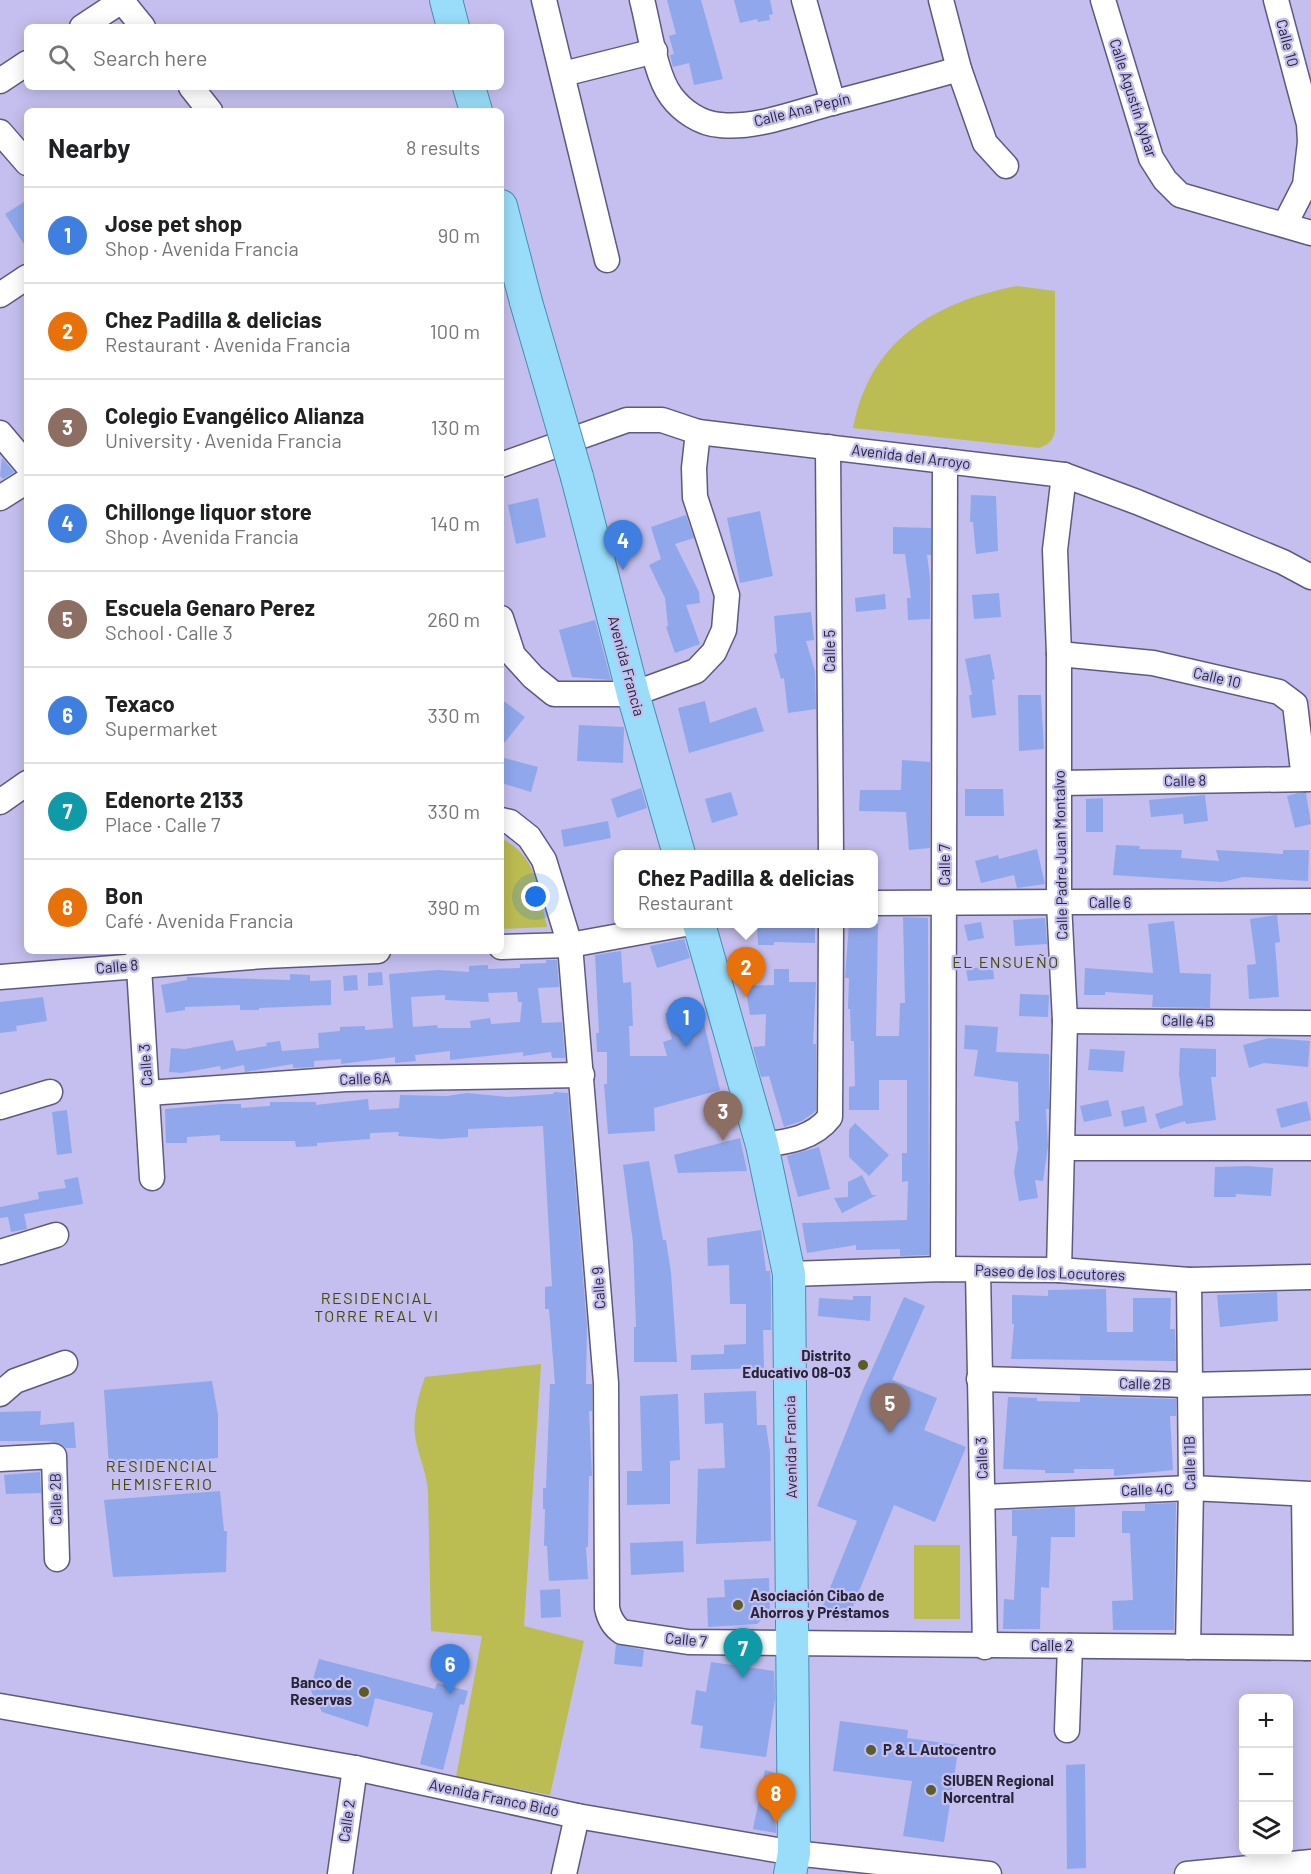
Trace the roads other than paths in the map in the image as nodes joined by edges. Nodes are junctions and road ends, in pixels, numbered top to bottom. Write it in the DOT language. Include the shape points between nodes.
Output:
graph roads {
  1 [pos="122,0"];
  2 [pos="446,0"];
  3 [pos="544,0"];
  4 [pos="642,0"];
  5 [pos="804,0"];
  6 [pos="941,0"];
  7 [pos="1103,0"];
  8 [pos="1276,0"];
  9 [pos="86,24"];
  10 [pos="141,24"];
  11 [pos="452,24"];
  12 [pos="655,51"];
  13 [pos="24,65"];
  14 [pos="959,69"];
  15 [pos="563,75"];
  16 [pos="0,81"];
  17 [pos="193,90"];
  18 [pos="470,90"];
  19 [pos="833,103"];
  20 [pos="208,108"];
  21 [pos="475,108"];
  22 [pos="0,132"];
  23 [pos="24,160"];
  24 [pos="1006,166"];
  25 [pos="504,218"];
  26 [pos="1285,224"];
  27 [pos="1311,233"];
  28 [pos="608,260"];
  29 [pos="24,279"];
  30 [pos="0,295"];
  31 [pos="698,432"];
  32 [pos="0,433"];
  33 [pos="828,447"];
  34 [pos="24,461"];
  35 [pos="945,461"];
  36 [pos="504,464"];
  37 [pos="1064,475"];
  38 [pos="24,483"];
  39 [pos="0,498"];
  40 [pos="1311,577"];
  41 [pos="504,632"];
  42 [pos="1059,654"];
  43 [pos="633,694"];
  44 [pos="1308,779"];
  45 [pos="1060,783"];
  46 [pos="24,785"];
  47 [pos="0,802"];
  48 [pos="504,821"];
  49 [pos="678,850"];
  50 [pos="831,850"];
  51 [pos="1311,901"];
  52 [pos="878,903"];
  53 [pos="945,903"];
  54 [pos="1059,903"];
  55 [pos="663,928"];
  56 [pos="700,928"];
  57 [pos="831,928"];
  58 [pos="570,945"];
  59 [pos="504,947"];
  60 [pos="264,954"];
  61 [pos="139,958"];
  62 [pos="0,977"];
  63 [pos="1065,1021"];
  64 [pos="1311,1023"];
  65 [pos="582,1075"];
  66 [pos="50,1092"];
  67 [pos="148,1094"];
  68 [pos="0,1107"];
  69 [pos="762,1146"];
  70 [pos="1311,1148"];
  71 [pos="1063,1149"];
  72 [pos="152,1178"];
  73 [pos="56,1234"];
  74 [pos="0,1252"];
  75 [pos="943,1269"];
  76 [pos="978,1270"];
  77 [pos="1059,1270"];
  78 [pos="789,1274"];
  79 [pos="1311,1277"];
  80 [pos="1189,1280"];
  81 [pos="64,1363"];
  82 [pos="979,1379"];
  83 [pos="1311,1382"];
  84 [pos="1189,1385"];
  85 [pos="0,1394"];
  86 [pos="0,1459"];
  87 [pos="1191,1488"];
  88 [pos="1308,1494"];
  89 [pos="983,1497"];
  90 [pos="57,1559"];
  91 [pos="616,1628"];
  92 [pos="793,1645"];
  93 [pos="1070,1646"];
  94 [pos="985,1647"];
  95 [pos="1188,1647"];
  96 [pos="1308,1648"];
  97 [pos="0,1706"];
  98 [pos="1067,1730"];
  99 [pos="355,1768"];
  100 [pos="577,1816"];
  101 [pos="792,1864"];
  102 [pos="1308,1866"];
  103 [pos="339,1874"];
  104 [pos="564,1874"];
  105 [pos="989,1874"];
  106 [pos="1187,1874"];
  1 -- 9 [label="street"];
  1 -- 10 [label="street"];
  2 -- 11 [label="main road"];
  3 -- 15 [label="street"];
  4 -- 12 [label="street, Calle Ana Pepín"];
  5 -- 19 [label="street"];
  6 -- 14 [label="street"];
  7 -- 26 [label="street, Calle Agustín Aybar" via="1151,158 1165,180 1180,195"];
  8 -- 26 [label="street, Calle 10" via="1309,124 1310,142 1305,185"];
  12 -- 15 [label="street"];
  12 -- 19 [label="street, Calle Ana Pepín" via="669,94 683,109 719,125 742,125"];
  13 -- 16 [label="street"];
  14 -- 19 [label="street, Calle Ana Pepín"];
  14 -- 24 [label="street" via="985,143"];
  15 -- 28 [label="street"];
  17 -- 20 [label="street"];
  18 -- 21 [label="main road"];
  22 -- 23 [label="street"];
  25 -- 43 [label="main road, Avenida Francia, bridge"];
  26 -- 27 [label="street, Calle Agustín Aybar"];
  29 -- 30 [label="street"];
  31 -- 33 [label="street, Avenida del Arroyo"];
  31 -- 36 [label="street, Avenida del Arroyo" via="662,420 627,420"];
  31 -- 43 [label="street" via="695,497 727,595 724,630 714,652 696,671"];
  32 -- 34 [label="street"];
  33 -- 35 [label="street, Avenida del Arroyo"];
  33 -- 50 [label="street, Calle 5"];
  35 -- 37 [label="street, Avenida del Arroyo"];
  35 -- 53 [label="street, Calle 7"];
  37 -- 40 [label="street, Avenida del Arroyo" via="1283,562"];
  37 -- 42 [label="street, Calle Padre Juan Montalvo" via="1055,550"];
  38 -- 39 [label="street"];
  41 -- 43 [label="street" via="513,655 554,694"];
  42 -- 44 [label="street, Calle 10" via="1153,663 1279,692 1295,704"];
  42 -- 45 [label="street, Calle Padre Juan Montalvo"];
  43 -- 49 [label="main road, Avenida Francia"];
  44 -- 45 [label="street, Calle 8"];
  45 -- 54 [label="street, Calle Padre Juan Montalvo"];
  46 -- 47 [label="street"];
  48 -- 58 [label="street" via="529,837 544,860"];
  51 -- 54 [label="street, Calle 6"];
  52 -- 53 [label="street, Calle 6"];
  53 -- 54 [label="street, Calle 6"];
  53 -- 75 [label="street, Calle 7"];
  54 -- 63 [label="street, Calle Padre Juan Montalvo"];
  55 -- 58 [label="street"];
  56 -- 69 [label="main road, Avenida Francia"];
  57 -- 69 [label="street" via="830,1117 820,1131"];
  58 -- 59 [label="street"];
  58 -- 65 [label="street, Calle 9"];
  60 -- 61 [label="street, Calle 8"];
  61 -- 62 [label="street, Calle 8"];
  61 -- 67 [label="street, Calle 3"];
  63 -- 64 [label="street, Calle 4B"];
  63 -- 71 [label="street, Calle Padre Juan Montalvo"];
  65 -- 67 [label="street, Calle 6A" via="346,1079"];
  65 -- 91 [label="street, Calle 9" via="606,1383 607,1608"];
  66 -- 68 [label="street"];
  67 -- 72 [label="street, Calle 3"];
  69 -- 78 [label="main road, Avenida Francia"];
  70 -- 71 [label="street"];
  71 -- 77 [label="street, Calle Padre Juan Montalvo"];
  73 -- 74 [label="street"];
  75 -- 76 [label="street, Paseo de los Locutores"];
  75 -- 78 [label="street, Paseo de los Locutores"];
  76 -- 77 [label="street, Paseo de los Locutores"];
  76 -- 82 [label="street, Calle 3"];
  77 -- 80 [label="street, Paseo de los Locutores"];
  78 -- 92 [label="main road, Avenida Francia"];
  79 -- 80 [label="street, Paseo de los Locutores"];
  80 -- 84 [label="street, Calle 11B"];
  81 -- 85 [label="street" via="15,1381"];
  82 -- 84 [label="street, Calle 2B"];
  82 -- 89 [label="street, Calle 3"];
  83 -- 84 [label="street, Calle 2B"];
  84 -- 87 [label="street, Calle 11B"];
  86 -- 90 [label="street, Calle 2B" via="54,1456"];
  87 -- 88 [label="street, Calle 4C"];
  87 -- 89 [label="street, Calle 4C"];
  87 -- 95 [label="street, Calle 11B"];
  88 -- 96 [label="street"];
  89 -- 94 [label="street, Calle 3"];
  91 -- 92 [label="street, Calle 7" via="687,1642"];
  92 -- 94 [label="street, Calle 2"];
  92 -- 101 [label="main road, Avenida Francia"];
  93 -- 94 [label="street, Calle 2"];
  93 -- 95 [label="street, Calle 2"];
  93 -- 98 [label="street"];
  95 -- 96 [label="street, Calle 2"];
  97 -- 99 [label="street, Avenida Franco Bidó"];
  99 -- 100 [label="street, Avenida Franco Bidó"];
  99 -- 103 [label="street, Calle 2"];
  100 -- 101 [label="street, Avenida Franco Bidó"];
  100 -- 104 [label="street"];
  101 -- 105 [label="street, Avenida Franco Bidó"];
  102 -- 106 [label="street"];
}
